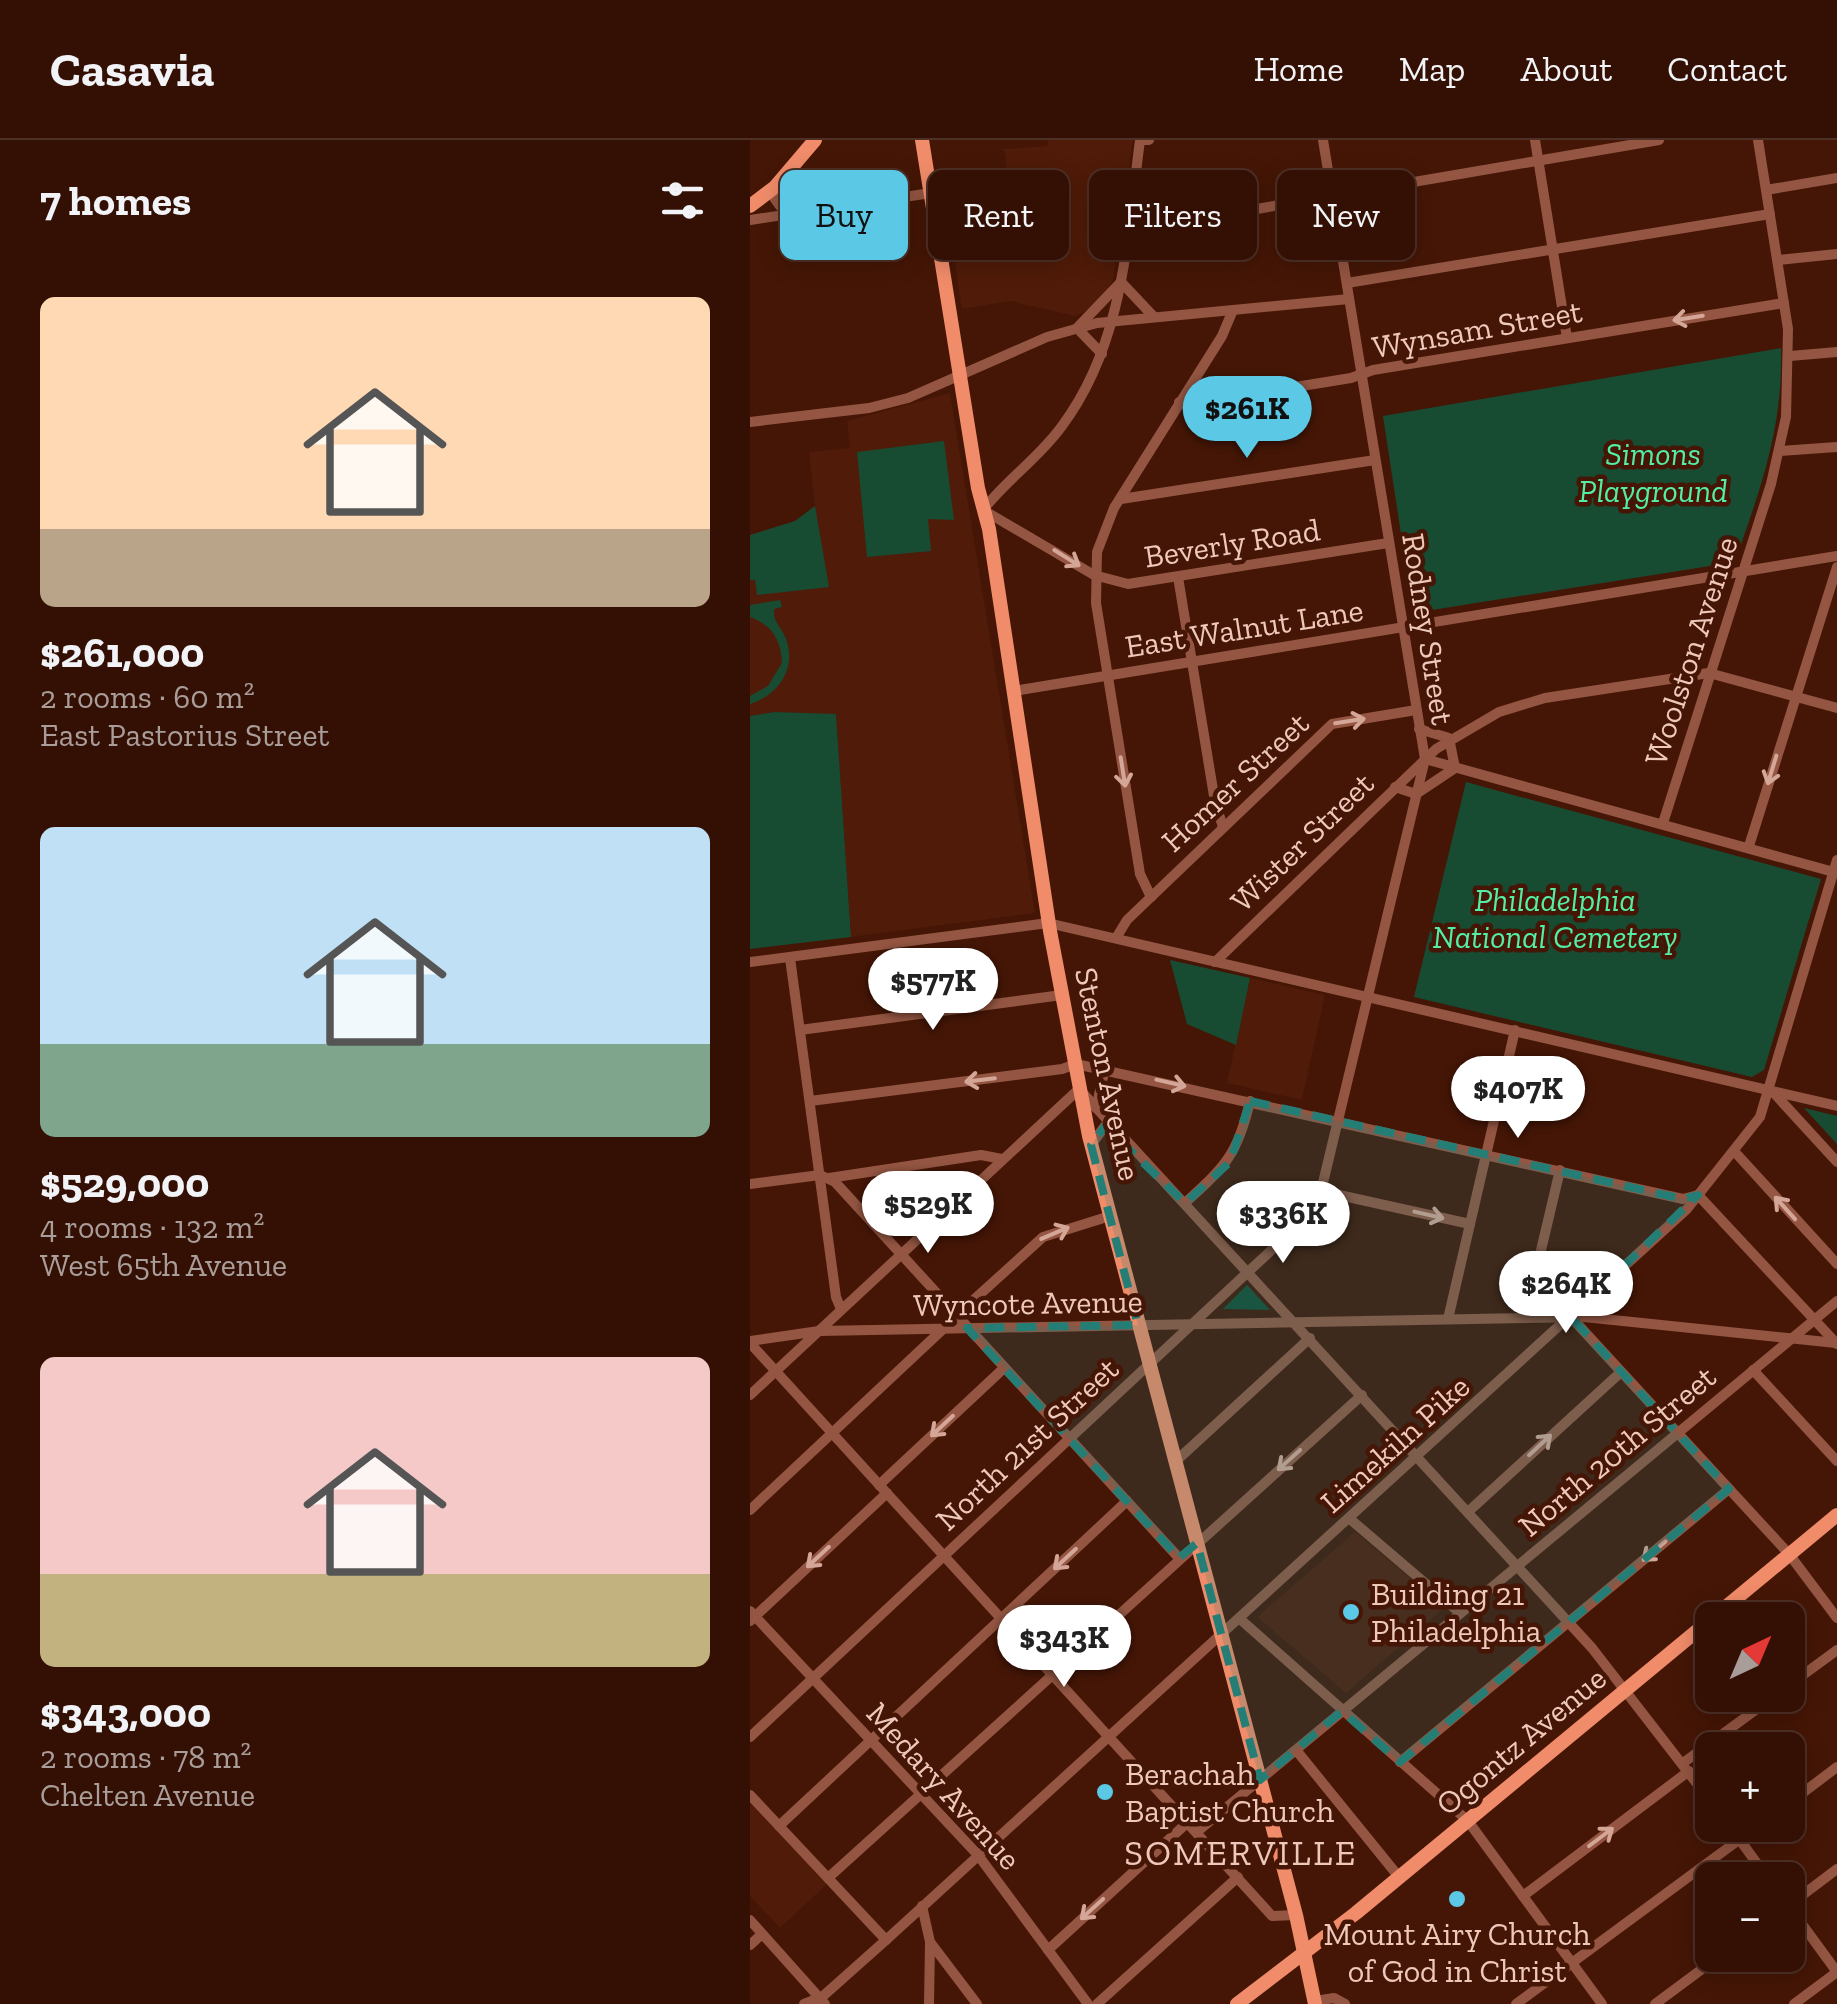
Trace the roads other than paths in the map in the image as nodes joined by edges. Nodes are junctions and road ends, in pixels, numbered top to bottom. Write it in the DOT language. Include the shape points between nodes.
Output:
graph roads {
  1 [pos="815,140"];
  2 [pos="922,140"];
  3 [pos="1140,140"];
  4 [pos="1149,140"];
  5 [pos="1323,140"];
  6 [pos="1535,140"];
  7 [pos="1659,140"];
  8 [pos="1758,140"];
  9 [pos="1538,160"];
  10 [pos="1136,170"];
  11 [pos="1328,170"];
  12 [pos="928,175"];
  13 [pos="1837,178"];
  14 [pos="1415,181"];
  15 [pos="1766,190"];
  16 [pos="770,192"];
  17 [pos="750,206"];
  18 [pos="780,206"];
  19 [pos="780,214"];
  20 [pos="1770,214"];
  21 [pos="750,220"];
  22 [pos="1553,250"];
  23 [pos="1837,254"];
  24 [pos="942,260"];
  25 [pos="1124,260"];
  26 [pos="1343,260"];
  27 [pos="1778,260"];
  28 [pos="1121,282"];
  29 [pos="1347,283"];
  30 [pos="1349,299"];
  31 [pos="1784,303"];
  32 [pos="1233,310"];
  33 [pos="1155,317"];
  34 [pos="1113,321"];
  35 [pos="1077,328"];
  36 [pos="1567,338"];
  37 [pos="1837,352"];
  38 [pos="1102,354"];
  39 [pos="1790,356"];
  40 [pos="1361,374"];
  41 [pos="960,377"];
  42 [pos="1179,402"];
  43 [pos="750,422"];
  44 [pos="1837,447"];
  45 [pos="1780,451"];
  46 [pos="1375,460"];
  47 [pos="1121,498"];
  48 [pos="983,510"];
  49 [pos="1388,543"];
  50 [pos="1837,556"];
  51 [pos="1837,567"];
  52 [pos="1742,570"];
  53 [pos="1094,575"];
  54 [pos="1178,577"];
  55 [pos="1402,627"];
  56 [pos="1192,662"];
  57 [pos="1709,673"];
  58 [pos="1108,675"];
  59 [pos="1014,690"];
  60 [pos="1796,695"];
  61 [pos="1837,708"];
  62 [pos="1416,710"];
  63 [pos="1419,729"];
  64 [pos="1449,738"];
  65 [pos="1424,759"];
  66 [pos="1455,768"];
  67 [pos="1394,787"];
  68 [pos="1416,794"];
  69 [pos="1664,823"];
  70 [pos="1223,827"];
  71 [pos="1749,846"];
  72 [pos="1836,868"];
  73 [pos="1150,896"];
  74 [pos="1048,922"];
  75 [pos="1116,938"];
  76 [pos="790,958"];
  77 [pos="750,962"];
  78 [pos="1215,962"];
  79 [pos="1062,995"];
  80 [pos="1367,997"];
  81 [pos="800,1030"];
  82 [pos="1515,1030"];
  83 [pos="1076,1064"];
  84 [pos="1105,1068"];
  85 [pos="1768,1088"];
  86 [pos="1079,1089"];
  87 [pos="810,1100"];
  88 [pos="1250,1100"];
  89 [pos="1837,1106"];
  90 [pos="1096,1108"];
  91 [pos="1340,1120"];
  92 [pos="1112,1126"];
  93 [pos="1091,1145"];
  94 [pos="1734,1151"];
  95 [pos="1486,1154"];
  96 [pos="1002,1159"];
  97 [pos="1837,1162"];
  98 [pos="1560,1170"];
  99 [pos="824,1176"];
  100 [pos="750,1184"];
  101 [pos="1321,1191"];
  102 [pos="1698,1195"];
  103 [pos="1185,1204"];
  104 [pos="1110,1216"];
  105 [pos="1470,1224"];
  106 [pos="901,1254"];
  107 [pos="1837,1264"];
  108 [pos="1248,1271"];
  109 [pos="1837,1301"];
  110 [pos="841,1310"];
  111 [pos="957,1315"];
  112 [pos="1570,1316"];
  113 [pos="1524,1318"];
  114 [pos="1448,1320"];
  115 [pos="1814,1320"];
  116 [pos="1295,1322"];
  117 [pos="1192,1324"];
  118 [pos="1138,1326"];
  119 [pos="967,1328"];
  120 [pos="943,1329"];
  121 [pos="819,1331"];
  122 [pos="1310,1338"];
  123 [pos="1791,1338"];
  124 [pos="750,1342"];
  125 [pos="1837,1343"];
  126 [pos="1149,1364"];
  127 [pos="1004,1368"];
  128 [pos="1753,1370"];
  129 [pos="775,1371"];
  130 [pos="1620,1372"];
  131 [pos="750,1395"];
  132 [pos="1362,1395"];
  133 [pos="832,1433"];
  134 [pos="1678,1433"];
  135 [pos="1069,1439"];
  136 [pos="1418,1456"];
  137 [pos="1837,1460"];
  138 [pos="1176,1461"];
  139 [pos="883,1489"];
  140 [pos="1730,1489"];
  141 [pos="1127,1501"];
  142 [pos="750,1510"];
  143 [pos="1469,1511"];
  144 [pos="1837,1514"];
  145 [pos="1350,1519"];
  146 [pos="1197,1543"];
  147 [pos="1789,1554"];
  148 [pos="945,1555"];
  149 [pos="1180,1558"];
  150 [pos="1518,1566"];
  151 [pos="1460,1613"];
  152 [pos="752,1616"];
  153 [pos="1002,1618"];
  154 [pos="1837,1618"];
  155 [pos="1240,1620"];
  156 [pos="1568,1622"];
  157 [pos="1222,1636"];
  158 [pos="1837,1650"];
  159 [pos="1053,1673"];
  160 [pos="1805,1674"];
  161 [pos="813,1678"];
  162 [pos="1627,1688"];
  163 [pos="1342,1711"];
  164 [pos="1755,1712"];
  165 [pos="1111,1735"];
  166 [pos="750,1738"];
  167 [pos="872,1740"];
  168 [pos="1296,1750"];
  169 [pos="1400,1762"];
  170 [pos="1686,1767"];
  171 [pos="1837,1767"];
  172 [pos="1695,1779"];
  173 [pos="1260,1780"];
  174 [pos="1805,1791"];
  175 [pos="921,1793"];
  176 [pos="750,1794"];
  177 [pos="1468,1821"];
  178 [pos="1188,1822"];
  179 [pos="780,1826"];
  180 [pos="1198,1832"];
  181 [pos="1737,1842"];
  182 [pos="978,1855"];
  183 [pos="1837,1870"];
  184 [pos="1238,1877"];
  185 [pos="1400,1877"];
  186 [pos="828,1878"];
  187 [pos="1805,1894"];
  188 [pos="1522,1896"];
  189 [pos="922,1906"];
  190 [pos="1296,1915"];
  191 [pos="750,1920"];
  192 [pos="1805,1929"];
  193 [pos="762,1934"];
  194 [pos="886,1940"];
  195 [pos="930,1942"];
  196 [pos="750,1945"];
  197 [pos="1048,1950"];
  198 [pos="1306,1953"];
  199 [pos="1572,1963"];
  200 [pos="1698,1972"];
  201 [pos="1837,1972"];
  202 [pos="823,2001"];
  203 [pos="1315,2002"];
  204 [pos="804,2004"];
  205 [pos="929,2004"];
  206 [pos="977,2004"];
  207 [pos="1088,2004"];
  208 [pos="1098,2004"];
  209 [pos="1237,2004"];
  210 [pos="1345,2004"];
  211 [pos="1516,2004"];
  212 [pos="1602,2004"];
  213 [pos="1655,2004"];
  214 [pos="1794,2004"];
  1 -- 16 [label="main road"];
  2 -- 12 [label="main road, Stenton Avenue"];
  3 -- 4 [label="street"];
  3 -- 10 [label="street"];
  5 -- 11 [label="street, Rodney Street"];
  6 -- 9 [label="street"];
  7 -- 9 [label="street"];
  8 -- 15 [label="street, Woolston Avenue"];
  9 -- 14 [label="street"];
  9 -- 22 [label="street"];
  13 -- 15 [label="street"];
  15 -- 20 [label="street, Woolston Avenue"];
  16 -- 17 [label="main road"];
  16 -- 18 [label="street"];
  19 -- 21 [label="street"];
  20 -- 22 [label="street"];
  20 -- 27 [label="street, Woolston Avenue"];
  22 -- 29 [label="street"];
  22 -- 36 [label="street"];
  23 -- 27 [label="street"];
  24 -- 41 [label="main road, Stenton Avenue"];
  25 -- 28 [label="street"];
  26 -- 29 [label="street, Rodney Street"];
  27 -- 31 [label="street, Woolston Avenue"];
  28 -- 33 [label="street"];
  28 -- 34 [label="street"];
  28 -- 35 [label="street"];
  29 -- 30 [label="street, Rodney Street"];
  30 -- 32 [label="street"];
  30 -- 40 [label="street, Rodney Street"];
  31 -- 36 [label="street, Wynsam Street, one-way"];
  31 -- 39 [label="street, Woolston Avenue"];
  32 -- 33 [label="street"];
  32 -- 42 [label="street"];
  33 -- 34 [label="street"];
  34 -- 35 [label="street"];
  34 -- 38 [label="street"];
  35 -- 38 [label="street"];
  35 -- 41 [label="street"];
  36 -- 40 [label="street, Wynsam Street"];
  37 -- 39 [label="street"];
  38 -- 48 [label="street" via="1061,428"];
  39 -- 45 [label="street, Woolston Avenue"];
  40 -- 42 [label="street, Wynsam Street"];
  40 -- 46 [label="street, Rodney Street"];
  41 -- 43 [label="street" via="869,408"];
  41 -- 48 [label="main road, Stenton Avenue"];
  42 -- 47 [label="street"];
  44 -- 45 [label="street"];
  45 -- 52 [label="street, Woolston Avenue"];
  46 -- 47 [label="street"];
  46 -- 49 [label="street, Rodney Street"];
  47 -- 53 [label="street"];
  48 -- 53 [label="street, Beverly Road, one-way"];
  48 -- 59 [label="main road, Stenton Avenue"];
  49 -- 54 [label="street, Beverly Road"];
  49 -- 55 [label="street, Rodney Street"];
  50 -- 52 [label="street, East Walnut Lane"];
  51 -- 60 [label="street"];
  52 -- 55 [label="street, East Walnut Lane"];
  52 -- 57 [label="street, Woolston Avenue"];
  53 -- 54 [label="street, Beverly Road" via="1128,584"];
  53 -- 58 [label="street"];
  54 -- 56 [label="street"];
  55 -- 56 [label="street, East Walnut Lane"];
  55 -- 62 [label="street, Rodney Street"];
  56 -- 58 [label="street, East Walnut Lane"];
  56 -- 70 [label="street"];
  57 -- 60 [label="street"];
  57 -- 64 [label="street, Wister Street" via="1528,702"];
  57 -- 69 [label="street, Woolston Avenue"];
  58 -- 59 [label="street, East Walnut Lane"];
  58 -- 73 [label="street, one-way" via="1140,874"];
  59 -- 74 [label="main road, Stenton Avenue"];
  60 -- 61 [label="street"];
  60 -- 71 [label="street, one-way"];
  62 -- 63 [label="street, Rodney Street"];
  70 -- 62 [label="street, Homer Street, one-way" via="1332,724"];
  63 -- 64 [label="street"];
  63 -- 65 [label="street, Rodney Street"];
  64 -- 65 [label="street, Wister Street"];
  64 -- 66 [label="street"];
  65 -- 66 [label="street"];
  65 -- 67 [label="street, Wister Street"];
  65 -- 68 [label="street, Rodney Street"];
  66 -- 68 [label="street"];
  66 -- 69 [label="street"];
  67 -- 68 [label="street"];
  67 -- 78 [label="street, Wister Street"];
  68 -- 80 [label="street, Rodney Street"];
  69 -- 71 [label="street"];
  70 -- 73 [label="street, Homer Street"];
  71 -- 72 [label="street"];
  72 -- 85 [label="street, Limekiln Pike"];
  73 -- 75 [label="street, Homer Street"];
  74 -- 75 [label="street"];
  74 -- 76 [label="street"];
  74 -- 79 [label="main road, Stenton Avenue"];
  75 -- 78 [label="street"];
  76 -- 77 [label="street"];
  76 -- 81 [label="street"];
  78 -- 80 [label="street"];
  79 -- 81 [label="street"];
  79 -- 83 [label="main road, Stenton Avenue"];
  80 -- 82 [label="street"];
  80 -- 91 [label="street, Rodney Street"];
  81 -- 87 [label="street"];
  82 -- 85 [label="street"];
  82 -- 95 [label="street"];
  83 -- 84 [label="street"];
  83 -- 86 [label="main road, Stenton Avenue"];
  83 -- 87 [label="street, one-way"];
  84 -- 88 [label="street, one-way"];
  84 -- 90 [label="street"];
  85 -- 89 [label="street"];
  85 -- 94 [label="street, Limekiln Pike" via="1760,1117"];
  85 -- 97 [label="street"];
  86 -- 90 [label="street"];
  86 -- 93 [label="main road, Stenton Avenue"];
  86 -- 96 [label="street"];
  87 -- 99 [label="street"];
  88 -- 91 [label="street"];
  88 -- 103 [label="street" via="1230,1162"];
  90 -- 92 [label="street"];
  91 -- 95 [label="street"];
  91 -- 101 [label="street, North 21st Street"];
  92 -- 93 [label="street"];
  92 -- 103 [label="street"];
  93 -- 104 [label="main road, Stenton Avenue"];
  94 -- 102 [label="street, Limekiln Pike"];
  107 -- 94 [label="street, one-way"];
  95 -- 98 [label="street"];
  95 -- 105 [label="street"];
  96 -- 99 [label="street" via="981,1155"];
  96 -- 106 [label="street"];
  98 -- 102 [label="street" via="1683,1199"];
  98 -- 113 [label="street"];
  99 -- 100 [label="street"];
  99 -- 106 [label="street"];
  99 -- 110 [label="street"];
  101 -- 105 [label="street, one-way"];
  101 -- 108 [label="street, North 21st Street" via="1294,1229"];
  102 -- 112 [label="street, Limekiln Pike"];
  102 -- 115 [label="street"];
  103 -- 108 [label="street"];
  111 -- 104 [label="street, one-way" via="1044,1237"];
  104 -- 118 [label="main road, Stenton Avenue"];
  105 -- 114 [label="street"];
  106 -- 110 [label="street"];
  106 -- 111 [label="street"];
  108 -- 116 [label="street"];
  108 -- 117 [label="street, North 21st Street"];
  109 -- 115 [label="street, North 20th Street"];
  110 -- 121 [label="street"];
  111 -- 119 [label="street"];
  112 -- 113 [label="street, Wyncote Avenue"];
  112 -- 123 [label="street, Wyncote Avenue"];
  112 -- 130 [label="street"];
  112 -- 136 [label="street, Limekiln Pike"];
  113 -- 114 [label="street, Wyncote Avenue"];
  114 -- 116 [label="street, Wyncote Avenue"];
  115 -- 123 [label="street, North 20th Street"];
  115 -- 125 [label="street"];
  116 -- 117 [label="street, Wyncote Avenue"];
  116 -- 122 [label="street"];
  117 -- 118 [label="street, Wyncote Avenue"];
  117 -- 126 [label="street, North 21st Street"];
  118 -- 119 [label="street, Wyncote Avenue"];
  118 -- 126 [label="main road, Stenton Avenue"];
  119 -- 120 [label="street, Wyncote Avenue"];
  119 -- 127 [label="street"];
  120 -- 121 [label="street, Wyncote Avenue"];
  120 -- 133 [label="street"];
  121 -- 124 [label="street, Wyncote Avenue"];
  121 -- 129 [label="street"];
  122 -- 132 [label="street"];
  122 -- 138 [label="street"];
  123 -- 125 [label="street, Wyncote Avenue"];
  123 -- 128 [label="street, North 20th Street"];
  124 -- 129 [label="street"];
  126 -- 135 [label="street, North 21st Street"];
  126 -- 138 [label="main road, Stenton Avenue"];
  127 -- 135 [label="street"];
  127 -- 139 [label="street, one-way"];
  128 -- 134 [label="street, North 20th Street"];
  128 -- 137 [label="street"];
  129 -- 131 [label="street"];
  129 -- 133 [label="street"];
  130 -- 134 [label="street"];
  143 -- 130 [label="street, one-way"];
  132 -- 136 [label="street"];
  132 -- 146 [label="street, one-way"];
  133 -- 139 [label="street"];
  133 -- 142 [label="street"];
  134 -- 140 [label="street"];
  134 -- 150 [label="street, North 20th Street"];
  135 -- 141 [label="street"];
  135 -- 148 [label="street, North 21st Street"];
  136 -- 143 [label="street"];
  136 -- 145 [label="street, Limekiln Pike"];
  138 -- 146 [label="main road, Stenton Avenue"];
  139 -- 148 [label="street"];
  139 -- 152 [label="street, one-way"];
  140 -- 147 [label="street"];
  140 -- 156 [label="street, one-way"];
  141 -- 149 [label="street"];
  141 -- 153 [label="street, one-way"];
  143 -- 150 [label="street"];
  144 -- 147 [label="main road, Ogontz Avenue"];
  145 -- 151 [label="street"];
  145 -- 155 [label="street, Limekiln Pike"];
  146 -- 149 [label="street"];
  146 -- 157 [label="main road, Stenton Avenue"];
  147 -- 154 [label="street"];
  147 -- 162 [label="main road, Ogontz Avenue"];
  148 -- 153 [label="street"];
  148 -- 161 [label="street, North 21st Street"];
  149 -- 159 [label="street"];
  150 -- 151 [label="street, North 20th Street"];
  150 -- 156 [label="street"];
  151 -- 163 [label="street, North 20th Street"];
  152 -- 161 [label="street, Medary Avenue"];
  153 -- 159 [label="street"];
  153 -- 167 [label="street"];
  155 -- 157 [label="street, Limekiln Pike"];
  155 -- 163 [label="street"];
  156 -- 162 [label="street"];
  156 -- 169 [label="street"];
  157 -- 165 [label="street, Limekiln Pike"];
  157 -- 173 [label="main road, Stenton Avenue"];
  158 -- 160 [label="street"];
  159 -- 165 [label="street"];
  159 -- 175 [label="street"];
  161 -- 166 [label="street, North 21st Street"];
  161 -- 167 [label="street, Medary Avenue"];
  162 -- 170 [label="street"];
  162 -- 177 [label="main road, Ogontz Avenue"];
  163 -- 168 [label="street, North 20th Street"];
  163 -- 169 [label="street"];
  164 -- 170 [label="street"];
  165 -- 178 [label="street"];
  165 -- 182 [label="street, Limekiln Pike"];
  167 -- 175 [label="street, Medary Avenue"];
  167 -- 179 [label="street"];
  168 -- 173 [label="street, North 20th Street"];
  168 -- 185 [label="street"];
  169 -- 177 [label="street"];
  170 -- 172 [label="street"];
  188 -- 170 [label="street, one-way"];
  171 -- 174 [label="street"];
  173 -- 180 [label="street, North 20th Street"];
  173 -- 190 [label="main road, Stenton Avenue"];
  175 -- 182 [label="street, Medary Avenue"];
  175 -- 186 [label="street"];
  176 -- 179 [label="street"];
  177 -- 185 [label="main road, Ogontz Avenue"];
  177 -- 188 [label="street"];
  178 -- 180 [label="street"];
  178 -- 197 [label="street, one-way"];
  179 -- 186 [label="street"];
  180 -- 184 [label="street"];
  181 -- 199 [label="street"];
  182 -- 189 [label="street, Limekiln Pike"];
  182 -- 197 [label="street, Medary Avenue"];
  183 -- 187 [label="street"];
  184 -- 190 [label="street" via="1276,1918"];
  184 -- 208 [label="street"];
  185 -- 198 [label="main road, Ogontz Avenue"];
  186 -- 194 [label="street"];
  188 -- 199 [label="street"];
  189 -- 194 [label="street"];
  189 -- 195 [label="street"];
  190 -- 198 [label="main road, Stenton Avenue"];
  191 -- 193 [label="street"];
  192 -- 201 [label="street"];
  193 -- 196 [label="street"];
  193 -- 202 [label="street"];
  194 -- 202 [label="street"];
  195 -- 205 [label="street"];
  195 -- 206 [label="street"];
  197 -- 207 [label="street, Medary Avenue"];
  198 -- 203 [label="main road, Stenton Avenue"];
  198 -- 209 [label="main road, Ogontz Avenue"];
  199 -- 211 [label="street"];
  199 -- 212 [label="street"];
  200 -- 213 [label="street"];
  201 -- 214 [label="street"];
  202 -- 204 [label="street"];
  203 -- 210 [label="street" via="1334,1998"];
}
